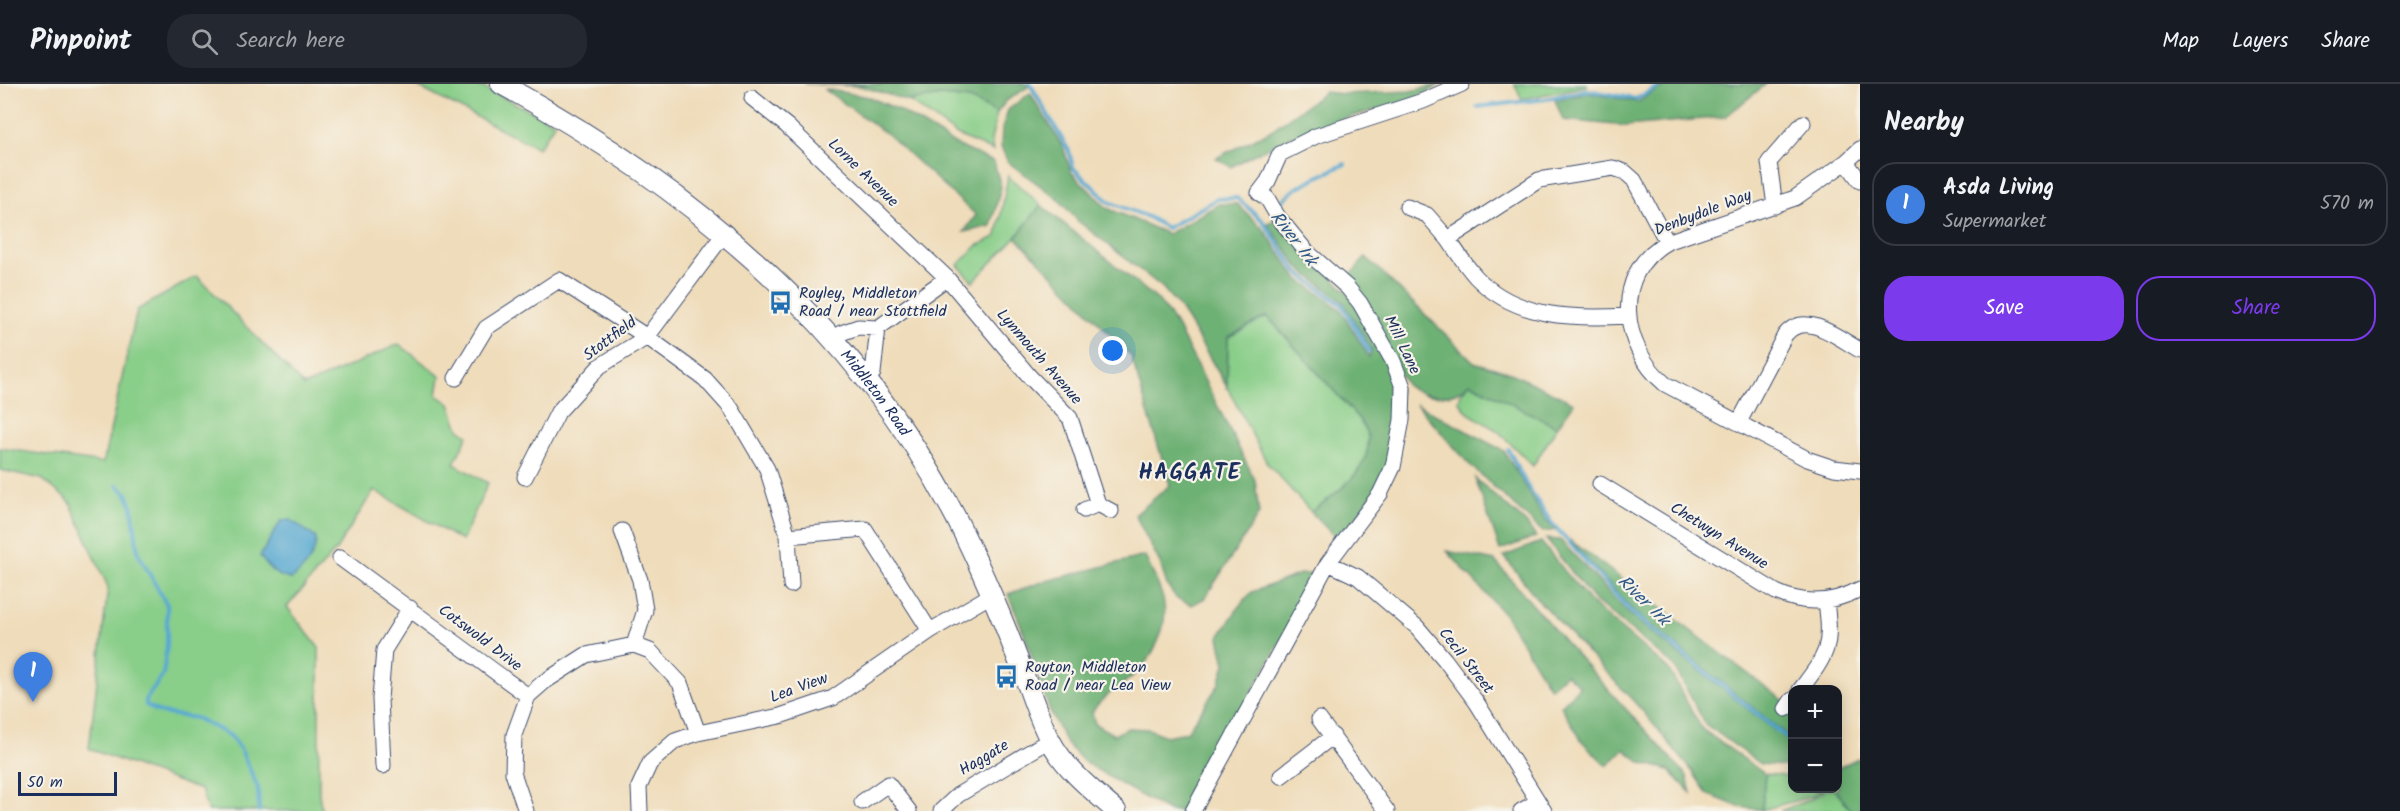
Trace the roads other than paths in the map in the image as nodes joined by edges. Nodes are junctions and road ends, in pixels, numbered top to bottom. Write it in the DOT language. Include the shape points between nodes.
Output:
graph roads {
  1 [pos="501,84"];
  2 [pos="1462,84"];
  3 [pos="752,98"];
  4 [pos="1803,123"];
  5 [pos="1860,148"];
  6 [pos="1846,162"];
  7 [pos="1860,181"];
  8 [pos="1774,206"];
  9 [pos="1407,207"];
  10 [pos="724,234"];
  11 [pos="1448,239"];
  12 [pos="1667,242"];
  13 [pos="947,278"];
  14 [pos="1628,316"];
  15 [pos="878,328"];
  16 [pos="647,336"];
  17 [pos="834,339"];
  18 [pos="1860,350"];
  19 [pos="456,378"];
  20 [pos="867,379"];
  21 [pos="1739,422"];
  22 [pos="1860,471"];
  23 [pos="525,477"];
  24 [pos="1600,484"];
  25 [pos="1098,508"];
  26 [pos="622,531"];
  27 [pos="788,536"];
  28 [pos="340,558"];
  29 [pos="1328,563"];
  30 [pos="791,585"];
  31 [pos="1860,589"];
  32 [pos="993,594"];
  33 [pos="1826,601"];
  34 [pos="410,608"];
  35 [pos="930,631"];
  36 [pos="634,645"];
  37 [pos="1804,685"];
  38 [pos="528,696"];
  39 [pos="1318,718"];
  40 [pos="698,733"];
  41 [pos="1333,736"];
  42 [pos="1050,740"];
  43 [pos="383,765"];
  44 [pos="1281,776"];
  45 [pos="862,802"];
  46 [pos="1540,807"];
  47 [pos="526,811"];
  48 [pos="640,811"];
  49 [pos="909,811"];
  50 [pos="941,811"];
  51 [pos="1116,811"];
  52 [pos="1193,811"];
  53 [pos="1388,811"];
  54 [pos="1521,811"];
  1 -- 10 [label="main road, Middleton Road" via="556,115 656,182"];
  2 -- 29 [label="street, Mill Lane" via="1316,136 1280,154 1259,193 1267,198 1306,251 1360,303 1403,387 1402,420 1393,467 1380,494"];
  3 -- 13 [label="street, Lorne Avenue" via="787,126"];
  4 -- 8 [label="street" via="1768,162"];
  5 -- 6 [label="street, Denbydale Way"];
  6 -- 7 [label="street"];
  6 -- 8 [label="street, Denbydale Way" via="1795,198"];
  8 -- 12 [label="street, Denbydale Way"];
  9 -- 11 [label="street" via="1427,215"];
  10 -- 16 [label="street, Stottfield"];
  10 -- 17 [label="main road, Middleton Road"];
  11 -- 12 [label="street" via="1539,180 1613,168 1634,180"];
  11 -- 14 [label="street" via="1476,277 1518,304 1562,317"];
  12 -- 14 [label="street, Denbydale Way" via="1656,248 1640,268 1631,291"];
  13 -- 15 [label="street"];
  13 -- 25 [label="street, Lynmouth Avenue" via="1070,418"];
  14 -- 21 [label="street, Denbydale Way" via="1634,342 1655,375"];
  15 -- 17 [label="street" via="858,327"];
  15 -- 20 [label="street" via="873,373"];
  16 -- 19 [label="street" via="559,280 486,328"];
  16 -- 23 [label="street, Stottfield" via="600,366 558,412"];
  16 -- 27 [label="street" via="705,379 730,408 767,469"];
  17 -- 20 [label="main road, Middleton Road"];
  18 -- 21 [label="street" via="1813,325 1802,323 1792,327"];
  20 -- 32 [label="main road, Middleton Road" via="913,445 955,516"];
  21 -- 22 [label="street, Denbydale Way" via="1820,465"];
  24 -- 33 [label="street, Chetwyn Avenue" via="1776,592 1800,601"];
  26 -- 36 [label="street" via="640,580 645,610"];
  27 -- 30 [label="street"];
  27 -- 35 [label="street" via="865,529"];
  28 -- 34 [label="street, Cotswold Drive"];
  29 -- 46 [label="street, Cecil Street" via="1358,577 1416,627 1445,660 1477,703"];
  29 -- 52 [label="street, Mill Lane"];
  31 -- 33 [label="street, Chetwyn Avenue"];
  32 -- 35 [label="street, Lea View"];
  32 -- 42 [label="main road, Middleton Road"];
  33 -- 37 [label="street" via="1830,630 1827,645 1822,660"];
  34 -- 38 [label="street, Cotswold Drive"];
  34 -- 43 [label="street" via="384,650 380,699"];
  35 -- 40 [label="street, Lea View" via="833,698 780,716"];
  36 -- 38 [label="street" via="586,655"];
  36 -- 40 [label="street" via="650,651 680,683"];
  38 -- 47 [label="street" via="513,744 513,773"];
  39 -- 41 [label="street"];
  40 -- 48 [label="street, Lea View" via="675,741 651,763 639,787"];
  41 -- 44 [label="street"];
  41 -- 53 [label="street"];
  42 -- 50 [label="street, Haggate" via="958,795"];
  42 -- 51 [label="main road, Middleton Road" via="1074,773"];
  45 -- 49 [label="street" via="888,784"];
  46 -- 54 [label="street"];
}
